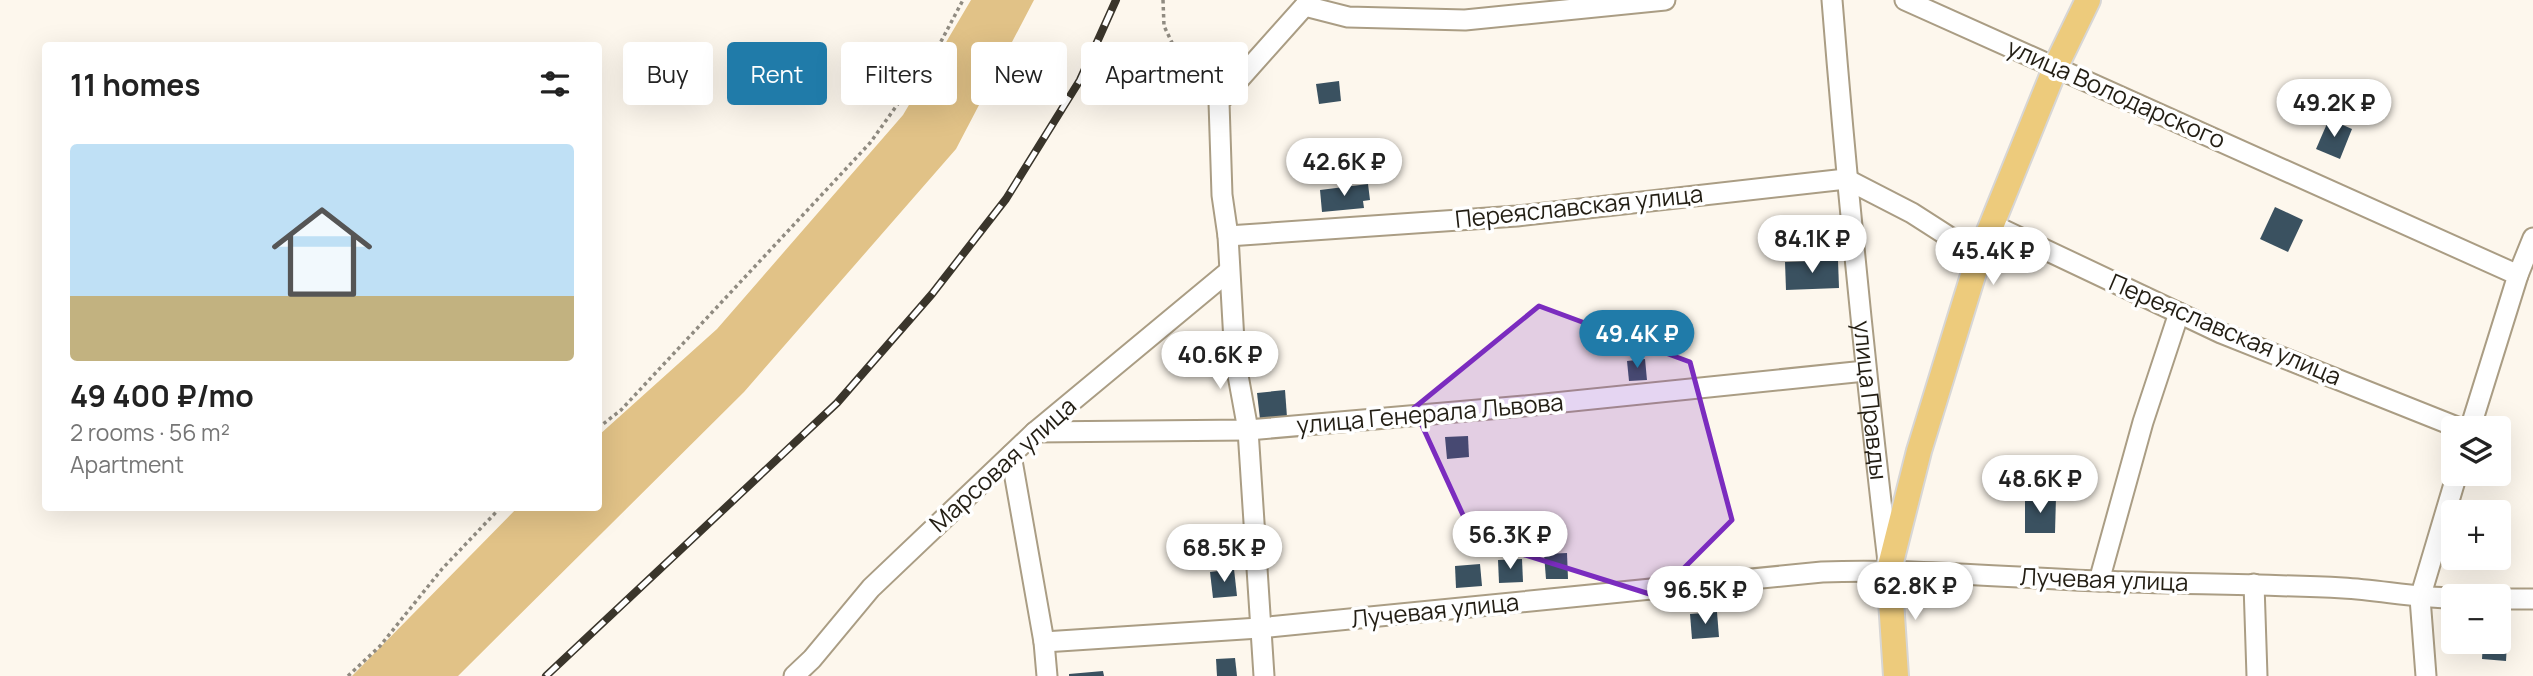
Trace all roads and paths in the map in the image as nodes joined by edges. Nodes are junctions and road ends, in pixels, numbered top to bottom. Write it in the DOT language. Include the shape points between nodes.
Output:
graph roads {
  1 [pos="963,0"];
  2 [pos="1163,0"];
  3 [pos="1665,0"];
  4 [pos="1832,0"];
  5 [pos="1905,0"];
  6 [pos="2088,0"];
  7 [pos="1307,3"];
  8 [pos="1172,42"];
  9 [pos="2056,66"];
  10 [pos="1248,69"];
  11 [pos="1219,105"];
  12 [pos="1846,179"];
  13 [pos="1991,224"];
  14 [pos="1228,236"];
  15 [pos="2533,238"];
  16 [pos="1979,256"];
  17 [pos="1229,271"];
  18 [pos="2518,275"];
  19 [pos="2179,313"];
  20 [pos="1865,370"];
  21 [pos="2474,416"];
  22 [pos="2441,421"];
  23 [pos="602,425"];
  24 [pos="1248,430"];
  25 [pos="1035,432"];
  26 [pos="1011,455"];
  27 [pos="2453,486"];
  28 [pos="497,511"];
  29 [pos="1889,570"];
  30 [pos="2099,581"];
  31 [pos="2254,584"];
  32 [pos="2420,598"];
  33 [pos="2441,598"];
  34 [pos="2511,599"];
  35 [pos="2533,599"];
  36 [pos="1259,628"];
  37 [pos="1044,642"];
  38 [pos="348,676"];
  39 [pos="794,676"];
  40 [pos="1046,676"];
  41 [pos="1264,676"];
  42 [pos="1896,676"];
  43 [pos="2257,676"];
  44 [pos="2426,676"];
  1 -- 23 [label="path" via="937,49 870,143 621,410"];
  2 -- 8 [label="path" via="1164,26"];
  3 -- 7 [label="street" via="1465,20 1348,17"];
  4 -- 12 [label="street, улица Правды"];
  5 -- 9 [label="street, улица Володарского"];
  6 -- 9 [label="main road"];
  7 -- 10 [label="street"];
  9 -- 13 [label="main road"];
  9 -- 18 [label="street, улица Володарского"];
  11 -- 14 [label="street"];
  12 -- 14 [label="street, Переяславская улица" via="1517,216"];
  12 -- 16 [label="street" via="1912,213"];
  12 -- 20 [label="street, улица Правды"];
  13 -- 16 [label="main road"];
  13 -- 19 [label="street, Переяславская улица"];
  14 -- 17 [label="street"];
  15 -- 18 [label="street"];
  16 -- 29 [label="main road" via="1919,451"];
  17 -- 24 [label="street" via="1235,359"];
  17 -- 25 [label="street, Марсовая улица"];
  18 -- 21 [label="street"];
  19 -- 22 [label="street, Переяславская улица"];
  19 -- 30 [label="street"];
  20 -- 24 [label="street, улица Генерала Львова"];
  20 -- 29 [label="street, улица Правды"];
  24 -- 25 [label="street, улица Генерала Львова"];
  24 -- 36 [label="street"];
  25 -- 26 [label="street, Марсовая улица"];
  26 -- 37 [label="street"];
  26 -- 39 [label="street, Марсовая улица" via="871,588"];
  27 -- 32 [label="street"];
  28 -- 38 [label="path" via="442,569 380,646"];
  29 -- 30 [label="street, Лучевая улица"];
  29 -- 36 [label="street, Лучевая улица" via="1822,572"];
  29 -- 42 [label="main road, улица Правды"];
  30 -- 31 [label="street, Лучевая улица"];
  31 -- 32 [label="street, Лучевая улица" via="2372,590"];
  31 -- 43 [label="street"];
  32 -- 33 [label="street, Лучевая улица"];
  32 -- 44 [label="street"];
  34 -- 35 [label="street"];
  36 -- 37 [label="street, Лучевая улица"];
  36 -- 41 [label="street"];
  37 -- 40 [label="street"];
}
